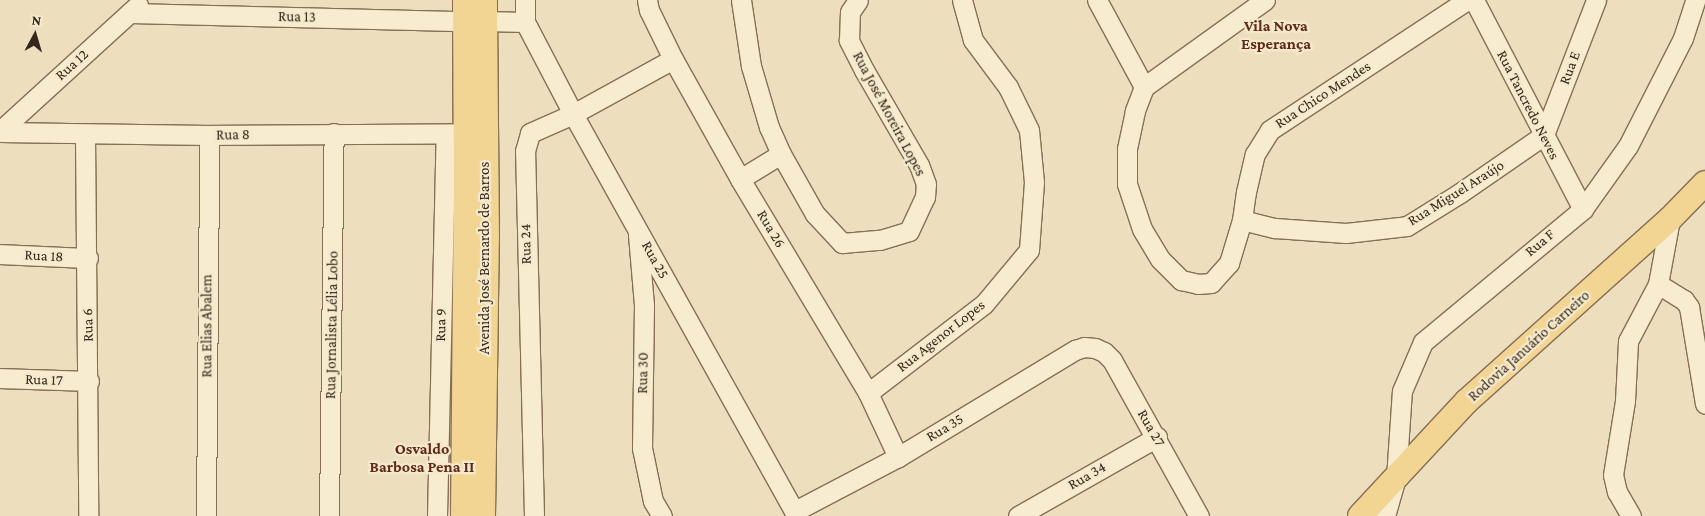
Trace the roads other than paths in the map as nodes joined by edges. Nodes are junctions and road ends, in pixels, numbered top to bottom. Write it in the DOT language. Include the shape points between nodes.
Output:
graph roads {
  1 [pos="525,0"];
  2 [pos="647,0"];
  3 [pos="741,0"];
  4 [pos="858,0"];
  5 [pos="962,0"];
  6 [pos="1097,0"];
  7 [pos="1265,0"];
  8 [pos="1467,0"];
  9 [pos="1474,0"];
  10 [pos="1596,0"];
  11 [pos="1695,0"];
  12 [pos="137,6"];
  13 [pos="475,10"];
  14 [pos="525,22"];
  15 [pos="673,59"];
  16 [pos="1144,87"];
  17 [pos="573,114"];
  18 [pos="0,131"];
  19 [pos="334,133"];
  20 [pos="455,133"];
  21 [pos="85,135"];
  22 [pos="208,135"];
  23 [pos="1544,135"];
  24 [pos="781,154"];
  25 [pos="740,179"];
  26 [pos="1705,183"];
  27 [pos="1583,209"];
  28 [pos="1242,220"];
  29 [pos="1670,220"];
  30 [pos="637,227"];
  31 [pos="0,254"];
  32 [pos="88,258"];
  33 [pos="1658,284"];
  34 [pos="1095,348"];
  35 [pos="0,378"];
  36 [pos="89,381"];
  37 [pos="868,393"];
  38 [pos="1705,404"];
  39 [pos="1157,437"];
  40 [pos="898,457"];
  41 [pos="1396,478"];
  42 [pos="796,514"];
  43 [pos="88,516"];
  44 [pos="206,516"];
  45 [pos="330,516"];
  46 [pos="437,516"];
  47 [pos="462,516"];
  48 [pos="483,516"];
  49 [pos="534,516"];
  50 [pos="662,516"];
  51 [pos="1018,516"];
  52 [pos="1199,516"];
  53 [pos="1360,516"];
  54 [pos="1385,516"];
  55 [pos="1631,516"];
  1 -- 14 [label="street, Rua 25"];
  2 -- 15 [label="street, Rua 26"];
  3 -- 24 [label="street, Rua José Moreira Lopes" via="751,66 769,127"];
  4 -- 24 [label="street, Rua José Moreira Lopes" via="850,12 850,40 926,184 925,196 909,231 880,240 842,243 815,214"];
  5 -- 37 [label="street, Rua Agenor Lopes" via="973,40 1008,86 1029,130 1034,182 1029,250 984,304"];
  6 -- 16 [label="street"];
  7 -- 16 [label="street"];
  8 -- 28 [label="street, Rua Chico Mendes" via="1270,130 1255,154"];
  9 -- 23 [label="street, Rua Tancredo Neves"];
  10 -- 23 [label="street, Rua E"];
  11 -- 27 [label="street, Rua F" via="1683,38 1628,146"];
  12 -- 13 [label="street, Rua 13"];
  12 -- 18 [label="street, Rua 12"];
  13 -- 14 [label="street, Rua 13"];
  13 -- 20 [label="main road, Avenida José Bernardo de Barros"];
  13 -- 48 [label="main road, Avenida José Bernardo de Barros" via="487,238"];
  14 -- 17 [label="street, Rua 25"];
  15 -- 17 [label="street, Rua 24"];
  15 -- 25 [label="street, Rua 26"];
  16 -- 28 [label="street, Rua Chico Mendes" via="1127,149 1128,184 1142,229 1160,259 1181,280 1211,283 1229,263"];
  17 -- 30 [label="street, Rua 25"];
  17 -- 49 [label="street, Rua 24" via="530,133 524,151"];
  18 -- 21 [label="street, Rua 8"];
  19 -- 20 [label="street, Rua 8"];
  19 -- 22 [label="street, Rua 8"];
  19 -- 45 [label="street, Rua Jornalista Lélia Lobo"];
  20 -- 46 [label="street, Rua 9"];
  20 -- 47 [label="main road, Avenida José Bernardo de Barros"];
  21 -- 22 [label="street, Rua 8"];
  21 -- 32 [label="street, Rua 6"];
  22 -- 44 [label="street, Rua Elias Abalem"];
  23 -- 27 [label="street, Rua Tancredo Neves"];
  23 -- 28 [label="street, Rua Miguel Araújo" via="1406,226 1346,233 1275,228"];
  24 -- 25 [label="street"];
  25 -- 37 [label="street, Rua 26"];
  26 -- 29 [label="main road, Rodovia Januário Carneiro"];
  27 -- 41 [label="street, Rua F" via="1423,342 1402,391"];
  29 -- 33 [label="street"];
  29 -- 41 [label="main road, Rodovia Januário Carneiro" via="1467,401"];
  30 -- 42 [label="street, Rua 25"];
  30 -- 50 [label="street, Rua 30" via="644,305 642,448 653,500"];
  31 -- 32 [label="street, Rua 18"];
  32 -- 36 [label="street, Rua 6"];
  33 -- 38 [label="street" via="1684,300 1689,307"];
  33 -- 55 [label="street" via="1628,342 1625,401 1614,475 1617,492"];
  34 -- 39 [label="street, Rua 27" via="1112,360"];
  34 -- 40 [label="street, Rua 35" via="1075,350"];
  35 -- 36 [label="street, Rua 17"];
  36 -- 43 [label="street, Rua 6"];
  37 -- 40 [label="street, Rua 26"];
  39 -- 51 [label="street, Rua 34"];
  39 -- 52 [label="street, Rua 27"];
  40 -- 42 [label="street, Rua 35"];
  41 -- 53 [label="main road, Rodovia Januário Carneiro"];
  41 -- 54 [label="street, Rua F"];
}
